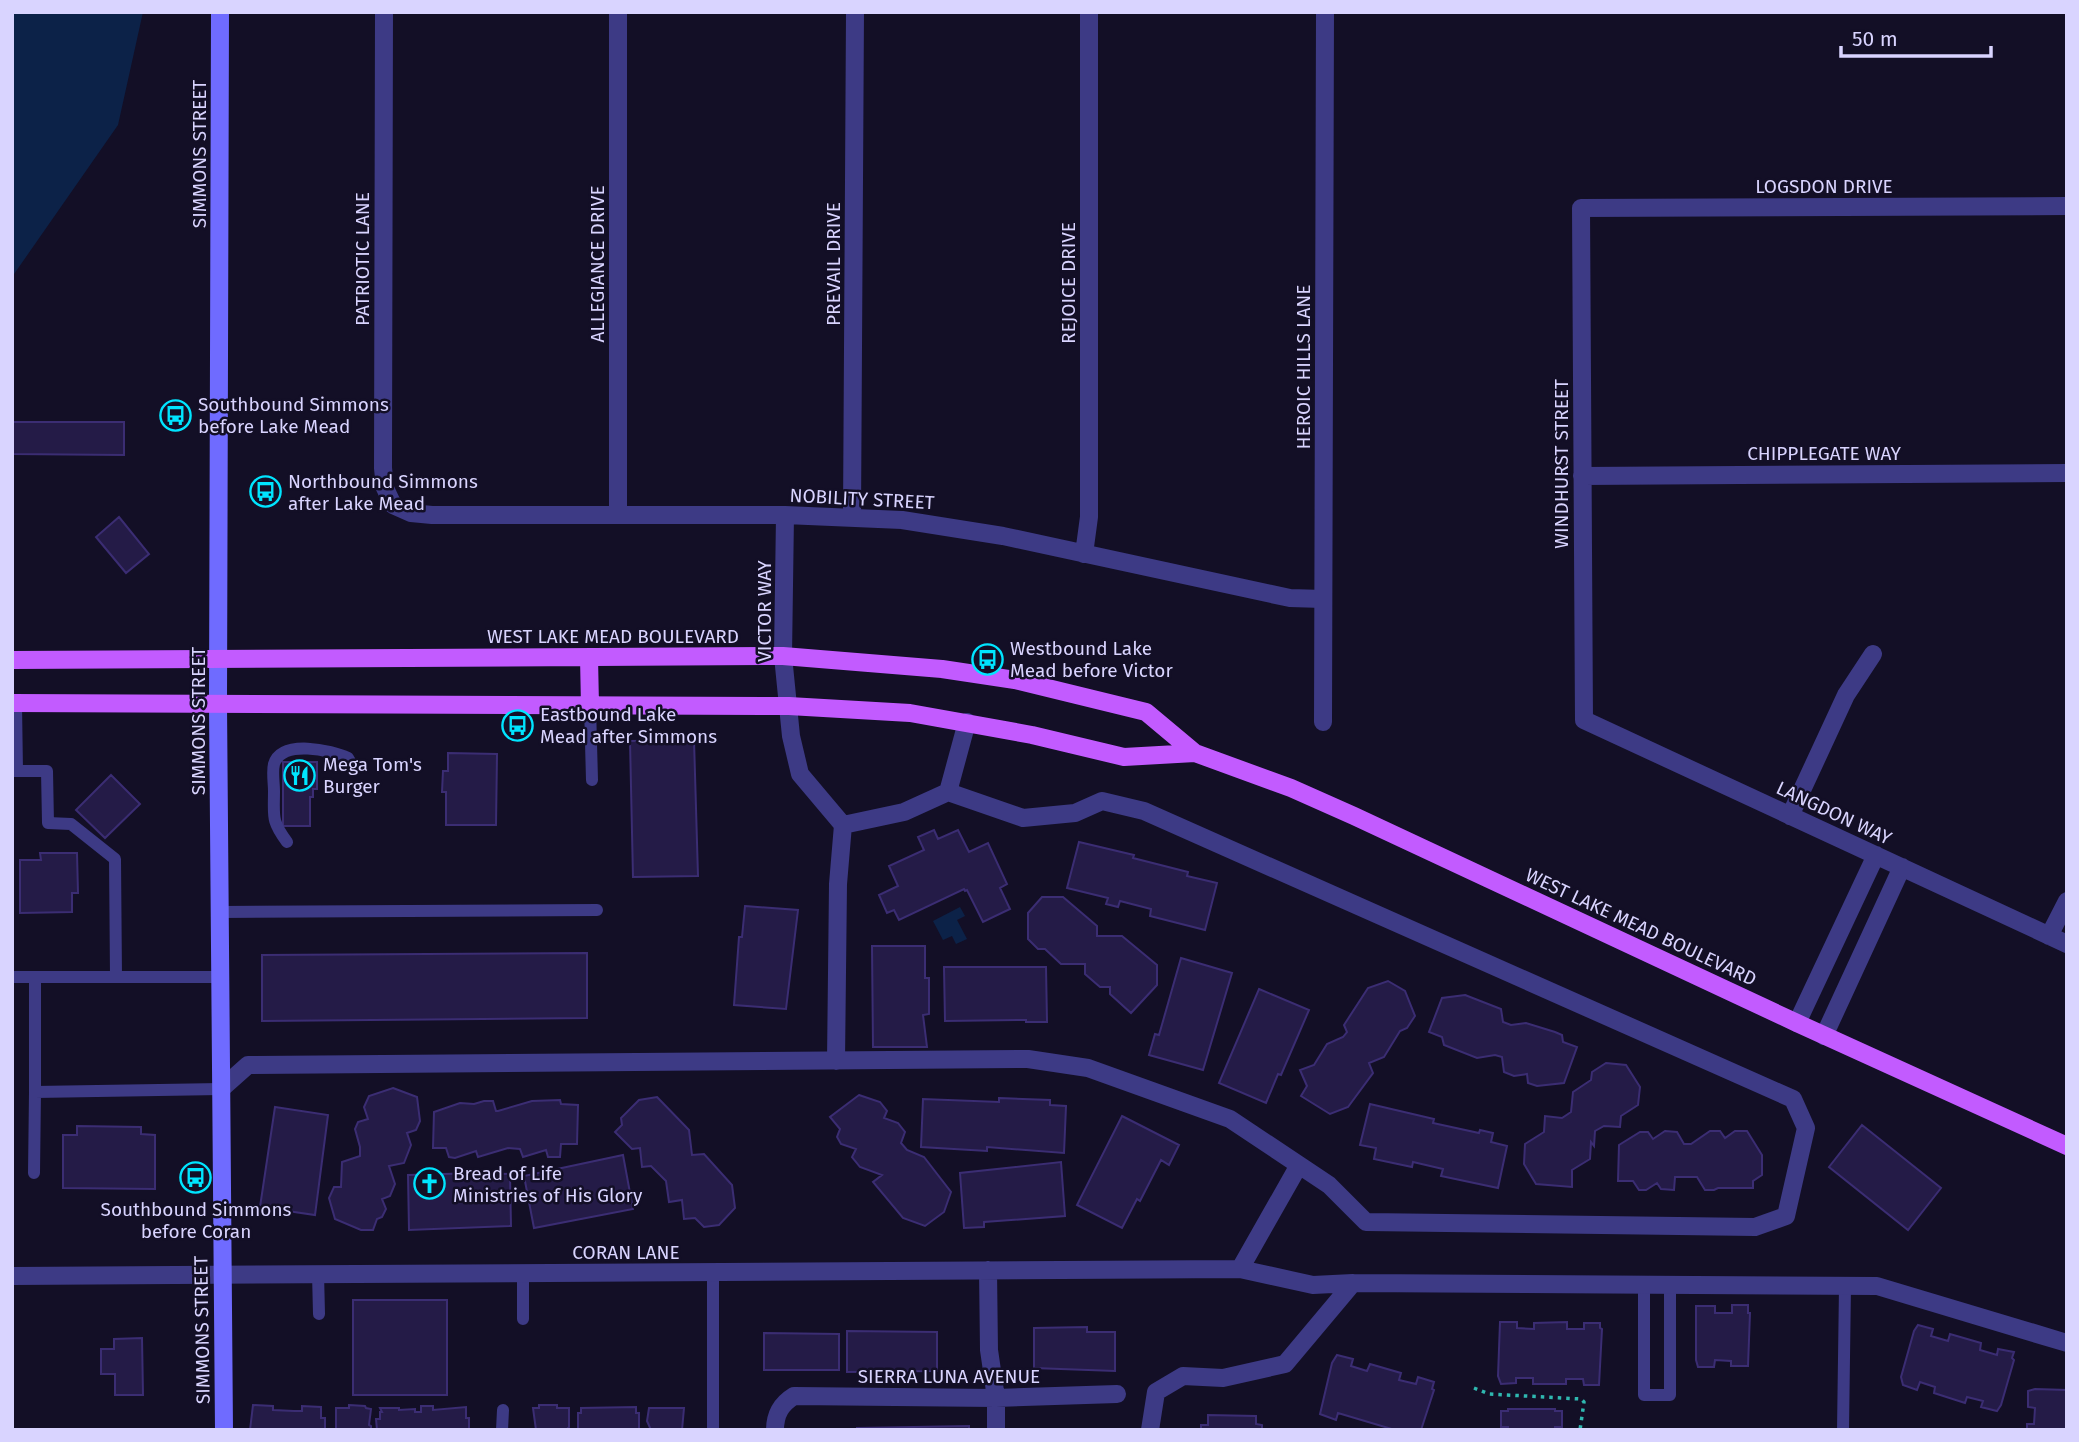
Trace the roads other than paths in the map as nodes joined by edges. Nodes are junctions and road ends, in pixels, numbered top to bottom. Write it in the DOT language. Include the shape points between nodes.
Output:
graph roads {
  1 [pos="220,12"];
  2 [pos="384,12"];
  3 [pos="618,12"];
  4 [pos="855,12"];
  5 [pos="1089,12"];
  6 [pos="1325,12"];
  7 [pos="2067,205"];
  8 [pos="1581,208"];
  9 [pos="2067,473"];
  10 [pos="1582,476"];
  11 [pos="393,505"];
  12 [pos="618,516"];
  13 [pos="785,516"];
  14 [pos="852,516"];
  15 [pos="1084,554"];
  16 [pos="1323,600"];
  17 [pos="1873,654"];
  18 [pos="783,656"];
  19 [pos="589,657"];
  20 [pos="12,660"];
  21 [pos="218,660"];
  22 [pos="14,704"];
  23 [pos="218,704"];
  24 [pos="590,706"];
  25 [pos="789,706"];
  26 [pos="1584,720"];
  27 [pos="967,722"];
  28 [pos="1323,722"];
  29 [pos="1195,753"];
  30 [pos="15,771"];
  31 [pos="355,771"];
  32 [pos="592,780"];
  33 [pos="948,792"];
  34 [pos="1790,816"];
  35 [pos="843,825"];
  36 [pos="287,842"];
  37 [pos="1876,855"];
  38 [pos="1902,867"];
  39 [pos="2067,901"];
  40 [pos="597,910"];
  41 [pos="220,912"];
  42 [pos="2049,936"];
  43 [pos="2067,944"];
  44 [pos="35,976"];
  45 [pos="116,976"];
  46 [pos="220,976"];
  47 [pos="12,977"];
  48 [pos="1797,1023"];
  49 [pos="1824,1036"];
  50 [pos="836,1060"];
  51 [pos="221,1089"];
  52 [pos="35,1092"];
  53 [pos="2067,1146"];
  54 [pos="1299,1165"];
  55 [pos="34,1173"];
  56 [pos="1240,1269"];
  57 [pos="988,1270"];
  58 [pos="713,1272"];
  59 [pos="318,1273"];
  60 [pos="523,1273"];
  61 [pos="222,1275"];
  62 [pos="12,1276"];
  63 [pos="1353,1283"];
  64 [pos="1644,1285"];
  65 [pos="1670,1285"];
  66 [pos="1845,1286"];
  67 [pos="319,1314"];
  68 [pos="523,1319"];
  69 [pos="2067,1343"];
  70 [pos="1117,1394"];
  71 [pos="996,1398"];
  72 [pos="503,1410"];
  73 [pos="224,1430"];
  74 [pos="502,1430"];
  75 [pos="713,1430"];
  76 [pos="775,1430"];
  77 [pos="996,1430"];
  78 [pos="1150,1430"];
  79 [pos="1843,1430"];
  1 -- 21 [label="main road, SIMMONS STREET"];
  2 -- 11 [label="street, PATRIOTIC LANE" via="383,468"];
  3 -- 12 [label="street, ALLEGIANCE DRIVE"];
  4 -- 14 [label="street, PREVAIL DRIVE"];
  5 -- 15 [label="street, REJOICE DRIVE" via="1089,517"];
  6 -- 16 [label="street, HEROIC HILLS LANE"];
  7 -- 8 [label="street, LOGSDON DRIVE"];
  8 -- 10 [label="street, WINDHURST STREET"];
  9 -- 10 [label="street, CHIPPLEGATE WAY"];
  10 -- 26 [label="street, WINDHURST STREET"];
  11 -- 12 [label="street, NOBILITY STREET" via="432,516"];
  12 -- 13 [label="street, NOBILITY STREET"];
  13 -- 14 [label="street, NOBILITY STREET"];
  13 -- 18 [label="street, VICTOR WAY"];
  14 -- 15 [label="street, NOBILITY STREET" via="953,527"];
  15 -- 16 [label="street, NOBILITY STREET" via="1290,598"];
  16 -- 28 [label="street, HEROIC HILLS LANE"];
  17 -- 34 [label="street" via="1846,695"];
  18 -- 19 [label="main road, WEST LAKE MEAD BOULEVARD"];
  18 -- 25 [label="street, VICTOR WAY"];
  18 -- 29 [label="main road, WEST LAKE MEAD BOULEVARD" via="1015,680 1146,712"];
  19 -- 21 [label="main road, WEST LAKE MEAD BOULEVARD"];
  19 -- 24 [label="main road"];
  20 -- 21 [label="main road, WEST LAKE MEAD BOULEVARD"];
  21 -- 23 [label="main road, SIMMONS STREET"];
  22 -- 23 [label="main road, WEST LAKE MEAD BOULEVARD"];
  22 -- 30 [label="lane"];
  23 -- 24 [label="main road, WEST LAKE MEAD BOULEVARD"];
  23 -- 41 [label="main road, SIMMONS STREET"];
  24 -- 25 [label="main road, WEST LAKE MEAD BOULEVARD"];
  24 -- 32 [label="lane"];
  25 -- 27 [label="main road, WEST LAKE MEAD BOULEVARD" via="898,712"];
  25 -- 35 [label="street, VICTOR WAY" via="790,736 800,775"];
  26 -- 34 [label="street, LANGDON WAY"];
  27 -- 29 [label="main road, WEST LAKE MEAD BOULEVARD" via="1124,757"];
  27 -- 33 [label="street"];
  29 -- 48 [label="main road, WEST LAKE MEAD BOULEVARD" via="1316,799"];
  30 -- 45 [label="lane" via="47,771 48,823 71,824 116,859"];
  31 -- 36 [label="lane" via="348,758 337,752 302,749 280,755 274,764 274,825"];
  33 -- 35 [label="street" via="904,812"];
  33 -- 54 [label="street" via="1023,818 1075,813 1102,801 1144,811 1793,1099 1806,1128 1786,1216 1755,1227 1366,1222 1329,1185"];
  34 -- 37 [label="street, LANGDON WAY"];
  35 -- 50 [label="street"];
  37 -- 38 [label="street, LANGDON WAY"];
  37 -- 48 [label="street"];
  38 -- 42 [label="street, LANGDON WAY"];
  38 -- 49 [label="street"];
  39 -- 42 [label="street"];
  40 -- 41 [label="lane"];
  41 -- 46 [label="main road, SIMMONS STREET"];
  42 -- 43 [label="street, LANGDON WAY"];
  44 -- 45 [label="lane"];
  44 -- 47 [label="lane"];
  44 -- 52 [label="lane"];
  45 -- 46 [label="lane"];
  46 -- 51 [label="main road, SIMMONS STREET"];
  48 -- 49 [label="main road, WEST LAKE MEAD BOULEVARD"];
  49 -- 53 [label="main road, WEST LAKE MEAD BOULEVARD"];
  50 -- 51 [label="street" via="248,1065"];
  50 -- 54 [label="street" via="1028,1059 1088,1068 1230,1119"];
  51 -- 52 [label="lane"];
  51 -- 61 [label="main road, SIMMONS STREET"];
  52 -- 55 [label="lane"];
  54 -- 56 [label="street"];
  56 -- 57 [label="street, CORAN LANE"];
  56 -- 63 [label="street, CORAN LANE" via="1313,1285"];
  57 -- 58 [label="street, CORAN LANE"];
  57 -- 71 [label="street" via="989,1350"];
  58 -- 60 [label="street, CORAN LANE"];
  58 -- 75 [label="lane"];
  59 -- 60 [label="street, CORAN LANE"];
  59 -- 61 [label="street, CORAN LANE"];
  59 -- 67 [label="lane"];
  60 -- 68 [label="lane"];
  61 -- 62 [label="street, CORAN LANE"];
  61 -- 73 [label="main road, SIMMONS STREET"];
  63 -- 64 [label="street, CORAN LANE"];
  63 -- 78 [label="street" via="1285,1364 1223,1378 1183,1376 1156,1392"];
  64 -- 65 [label="street, CORAN LANE"];
  64 -- 65 [label="lane" via="1644,1395 1670,1395"];
  65 -- 66 [label="street, CORAN LANE"];
  66 -- 69 [label="street, CORAN LANE" via="1877,1286"];
  66 -- 79 [label="lane"];
  70 -- 71 [label="street, SIERRA LUNA AVENUE"];
  71 -- 76 [label="street, SIERRA LUNA AVENUE" via="794,1396 783,1403"];
  71 -- 77 [label="street"];
  72 -- 74 [label="lane"];
}
